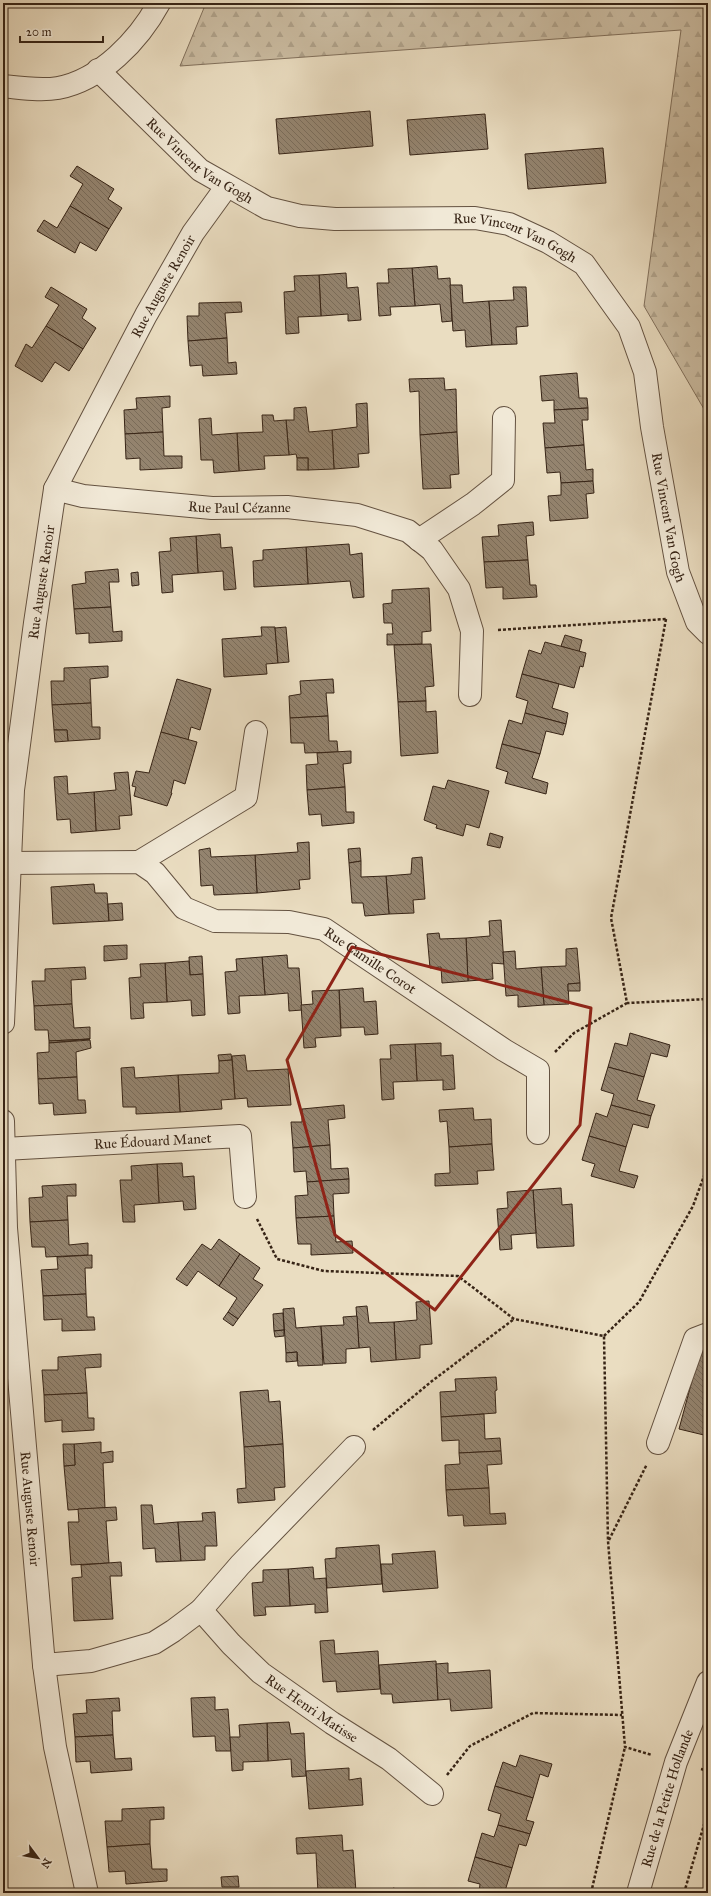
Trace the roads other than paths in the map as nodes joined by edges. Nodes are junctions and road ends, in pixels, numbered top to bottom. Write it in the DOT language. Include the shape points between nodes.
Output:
graph roads {
  1 [pos="158,3"];
  2 [pos="98,70"];
  3 [pos="3,86"];
  4 [pos="227,186"];
  5 [pos="504,418"];
  6 [pos="55,489"];
  7 [pos="419,540"];
  8 [pos="708,633"];
  9 [pos="470,695"];
  10 [pos="256,732"];
  11 [pos="139,862"];
  12 [pos="10,863"];
  13 [pos="3,1023"];
  14 [pos="3,1120"];
  15 [pos="538,1133"];
  16 [pos="4,1149"];
  17 [pos="245,1197"];
  18 [pos="708,1334"];
  19 [pos="658,1443"];
  20 [pos="354,1447"];
  21 [pos="201,1610"];
  22 [pos="44,1665"];
  23 [pos="708,1682"];
  24 [pos="432,1794"];
  25 [pos="87,1893"];
  26 [pos="638,1893"];
  1 -- 2 [label="street" via="140,32 123,51"];
  2 -- 3 [label="street" via="91,77 58,88"];
  2 -- 4 [label="street, Rue Vincent Van Gogh" via="200,170"];
  4 -- 6 [label="street, Rue Auguste Renoir" via="193,233 146,315"];
  4 -- 8 [label="street, Rue Vincent Van Gogh" via="267,208 300,216 335,220 475,218 509,224 548,242 584,264 629,328 645,372 652,427 678,572 697,622"];
  5 -- 7 [label="street" via="503,480 473,504"];
  6 -- 7 [label="street, Rue Paul Cézanne" via="83,496 212,508 287,507 357,514 408,531"];
  6 -- 12 [label="street, Rue Auguste Renoir" via="13,790"];
  7 -- 9 [label="street, Rue Paul Cézanne" via="432,550 460,589 472,631"];
  10 -- 11 [label="street" via="246,797"];
  11 -- 12 [label="street"];
  11 -- 15 [label="street, Rue Camille Corot" via="155,873 184,908 215,921 289,922 324,929 504,1050 538,1070"];
  12 -- 13 [label="street, Rue Auguste Renoir"];
  14 -- 16 [label="street, Rue Auguste Renoir"];
  16 -- 17 [label="street, Rue Édouard Manet" via="240,1136"];
  16 -- 22 [label="street, Rue Auguste Renoir" via="6,1228"];
  18 -- 19 [label="street" via="695,1339"];
  20 -- 21 [label="street" via="240,1565"];
  21 -- 22 [label="street" via="154,1643 91,1661"];
  21 -- 24 [label="street, Rue Henri Matisse" via="261,1673 389,1759"];
  22 -- 25 [label="street, Rue Auguste Renoir" via="55,1747"];
  23 -- 26 [label="street, Rue de la Petite Hollande" via="676,1762"];
}
